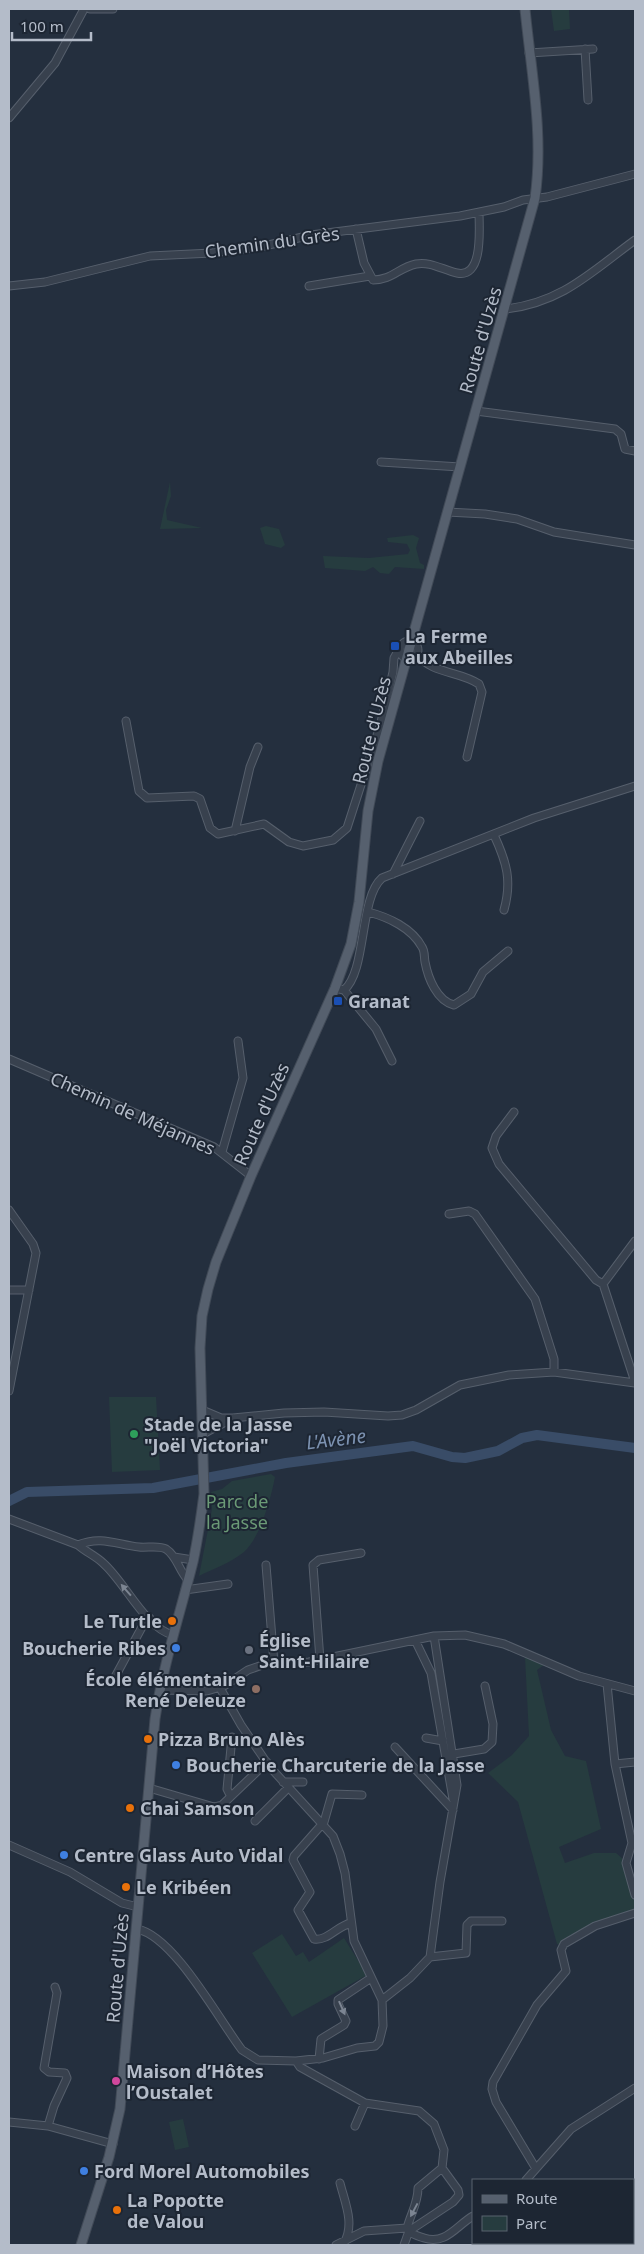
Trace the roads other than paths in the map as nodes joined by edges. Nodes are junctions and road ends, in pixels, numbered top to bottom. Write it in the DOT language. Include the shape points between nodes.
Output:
graph roads {
  1 [pos="84,9"];
  2 [pos="90,9"];
  3 [pos="113,9"];
  4 [pos="525,9"];
  5 [pos="584,49"];
  6 [pos="593,49"];
  7 [pos="529,53"];
  8 [pos="588,100"];
  9 [pos="9,118"];
  10 [pos="635,174"];
  11 [pos="535,198"];
  12 [pos="479,212"];
  13 [pos="356,229"];
  14 [pos="635,240"];
  15 [pos="370,276"];
  16 [pos="9,286"];
  17 [pos="309,286"];
  18 [pos="506,309"];
  19 [pos="476,412"];
  20 [pos="635,451"];
  21 [pos="381,462"];
  22 [pos="460,467"];
  23 [pos="447,512"];
  24 [pos="635,544"];
  25 [pos="411,642"];
  26 [pos="398,651"];
  27 [pos="418,655"];
  28 [pos="406,658"];
  29 [pos="126,720"];
  30 [pos="258,747"];
  31 [pos="468,757"];
  32 [pos="635,786"];
  33 [pos="420,822"];
  34 [pos="235,831"];
  35 [pos="494,835"];
  36 [pos="393,874"];
  37 [pos="504,910"];
  38 [pos="368,912"];
  39 [pos="508,950"];
  40 [pos="339,989"];
  41 [pos="238,1041"];
  42 [pos="9,1059"];
  43 [pos="392,1060"];
  44 [pos="514,1112"];
  45 [pos="222,1152"];
  46 [pos="251,1176"];
  47 [pos="9,1210"];
  48 [pos="449,1214"];
  49 [pos="635,1240"];
  50 [pos="603,1284"];
  51 [pos="9,1290"];
  52 [pos="29,1290"];
  53 [pos="12,1360"];
  54 [pos="554,1372"];
  55 [pos="635,1383"];
  56 [pos="9,1391"];
  57 [pos="202,1410"];
  58 [pos="233,1418"];
  59 [pos="203,1434"];
  60 [pos="9,1519"];
  61 [pos="78,1544"];
  62 [pos="361,1553"];
  63 [pos="174,1557"];
  64 [pos="193,1560"];
  65 [pos="266,1566"];
  66 [pos="188,1580"];
  67 [pos="228,1584"];
  68 [pos="185,1590"];
  69 [pos="150,1618"];
  70 [pos="173,1635"];
  71 [pos="434,1636"];
  72 [pos="415,1640"];
  73 [pos="320,1660"];
  74 [pos="274,1663"];
  75 [pos="115,1677"];
  76 [pos="607,1684"];
  77 [pos="485,1686"];
  78 [pos="220,1688"];
  79 [pos="160,1690"];
  80 [pos="635,1691"];
  81 [pos="232,1737"];
  82 [pos="426,1738"];
  83 [pos="443,1740"];
  84 [pos="395,1747"];
  85 [pos="454,1754"];
  86 [pos="267,1762"];
  87 [pos="635,1762"];
  88 [pos="615,1764"];
  89 [pos="283,1782"];
  90 [pos="303,1782"];
  91 [pos="149,1788"];
  92 [pos="288,1788"];
  93 [pos="230,1795"];
  94 [pos="362,1795"];
  95 [pos="454,1802"];
  96 [pos="453,1810"];
  97 [pos="255,1822"];
  98 [pos="322,1824"];
  99 [pos="633,1831"];
  100 [pos="9,1845"];
  101 [pos="635,1895"];
  102 [pos="138,1907"];
  103 [pos="635,1913"];
  104 [pos="502,1921"];
  105 [pos="350,1923"];
  106 [pos="136,1929"];
  107 [pos="430,1957"];
  108 [pos="371,1978"];
  109 [pos="55,1987"];
  110 [pos="382,2000"];
  111 [pos="319,2059"];
  112 [pos="296,2061"];
  113 [pos="635,2088"];
  114 [pos="365,2103"];
  115 [pos="9,2122"];
  116 [pos="48,2126"];
  117 [pos="356,2126"];
  118 [pos="113,2144"];
  119 [pos="535,2167"];
  120 [pos="442,2168"];
  121 [pos="527,2179"];
  122 [pos="340,2183"];
  123 [pos="472,2217"];
  124 [pos="408,2229"];
  125 [pos="340,2244"];
  126 [pos="81,2245"];
  127 [pos="404,2245"];
  1 -- 9 [label="street" via="55,63"];
  2 -- 3 [label="street"];
  4 -- 7 [label="main road, Route d'Uzès"];
  5 -- 6 [label="street"];
  5 -- 7 [label="street"];
  5 -- 8 [label="street"];
  7 -- 11 [label="main road, Route d'Uzès" via="539,139"];
  10 -- 11 [label="street, Chemin du Grès"];
  11 -- 12 [label="street, Chemin du Grès"];
  11 -- 18 [label="main road, Route d'Uzès"];
  12 -- 13 [label="street, Chemin du Grès"];
  12 -- 15 [label="street" via="480,243 474,266 468,272 459,274 427,263 403,269 384,280 373,280"];
  13 -- 15 [label="street"];
  13 -- 16 [label="street, Chemin du Grès" via="250,248 150,256 45,282"];
  14 -- 18 [label="street" via="567,291"];
  15 -- 17 [label="street"];
  18 -- 19 [label="main road, Route d'Uzès"];
  19 -- 20 [label="street" via="615,429 621,434 625,449"];
  19 -- 22 [label="main road, Route d'Uzès"];
  21 -- 22 [label="street"];
  22 -- 23 [label="main road, Route d'Uzès"];
  23 -- 24 [label="street" via="517,519 554,532"];
  23 -- 25 [label="main road, Route d'Uzès"];
  25 -- 26 [label="street" via="402,643"];
  25 -- 27 [label="street" via="417,646"];
  25 -- 28 [label="main road, Route d'Uzès"];
  26 -- 28 [label="street"];
  26 -- 34 [label="street" via="380,726 351,818 341,835 304,846 289,842 264,824"];
  27 -- 28 [label="street"];
  27 -- 31 [label="street" via="430,667 470,678 479,684 482,692"];
  28 -- 40 [label="main road, Route d'Uzès" via="378,761 368,811 356,923"];
  29 -- 34 [label="street" via="142,796 194,796 200,799 210,828 218,834"];
  30 -- 34 [label="street"];
  32 -- 35 [label="street" via="534,818"];
  33 -- 36 [label="street"];
  35 -- 36 [label="street"];
  35 -- 37 [label="street" via="508,874 509,891"];
  36 -- 38 [label="street" via="376,883"];
  38 -- 39 [label="street" via="385,916 415,938 423,948 428,974 436,990 449,1003 454,1004 470,994 483,972"];
  38 -- 40 [label="street" via="353,975 349,985"];
  40 -- 43 [label="street" via="376,1029"];
  40 -- 46 [label="main road, Route d'Uzès"];
  41 -- 45 [label="street" via="243,1078"];
  42 -- 45 [label="street, Chemin de Méjannes"];
  44 -- 50 [label="street" via="496,1136 492,1148 499,1164 589,1273"];
  45 -- 46 [label="street, Chemin de Méjannes"];
  46 -- 57 [label="main road, Route d'Uzès" via="208,1289 201,1329"];
  47 -- 52 [label="street" via="35,1248"];
  48 -- 54 [label="street" via="469,1211 475,1214 529,1290 538,1307 554,1359"];
  49 -- 50 [label="street"];
  50 -- 55 [label="street"];
  51 -- 52 [label="street"];
  52 -- 53 [label="street"];
  53 -- 56 [label="street"];
  54 -- 55 [label="street"];
  54 -- 58 [label="street" via="509,1374 474,1381 450,1389 402,1415 284,1413"];
  57 -- 58 [label="street" via="221,1418"];
  57 -- 59 [label="main road, Route d'Uzès"];
  58 -- 59 [label="street"];
  59 -- 64 [label="main road, Route d'Uzès" via="204,1494"];
  60 -- 61 [label="street"];
  61 -- 63 [label="street" via="118,1541 136,1547 163,1548"];
  69 -- 61 [label="street, one-way" via="104,1563"];
  62 -- 73 [label="street" via="318,1560 313,1565"];
  63 -- 64 [label="street"];
  63 -- 66 [label="street"];
  64 -- 66 [label="main road, Route d'Uzès"];
  65 -- 74 [label="street"];
  66 -- 68 [label="main road, Route d'Uzès"];
  67 -- 68 [label="street"];
  68 -- 70 [label="main road, Route d'Uzès"];
  69 -- 70 [label="street" via="165,1633"];
  69 -- 75 [label="street"];
  70 -- 79 [label="main road, Route d'Uzès"];
  71 -- 72 [label="street"];
  71 -- 76 [label="street" via="465,1635 504,1644 579,1676"];
  71 -- 85 [label="street"];
  72 -- 73 [label="street"];
  72 -- 83 [label="street" via="431,1674"];
  73 -- 74 [label="street"];
  74 -- 78 [label="street" via="254,1667"];
  76 -- 80 [label="street"];
  76 -- 88 [label="street"];
  77 -- 85 [label="street" via="492,1716 492,1742 484,1749"];
  78 -- 79 [label="street" via="207,1691"];
  78 -- 86 [label="street"];
  79 -- 91 [label="main road, Route d'Uzès"];
  81 -- 93 [label="street" via="227,1789"];
  82 -- 83 [label="street"];
  83 -- 95 [label="street"];
  84 -- 96 [label="street"];
  85 -- 95 [label="street" via="457,1785"];
  86 -- 89 [label="street"];
  86 -- 93 [label="street"];
  87 -- 88 [label="street"];
  88 -- 99 [label="street"];
  89 -- 90 [label="street"];
  89 -- 92 [label="street"];
  91 -- 93 [label="street" via="214,1807 222,1805"];
  91 -- 102 [label="main road, Route d'Uzès"];
  92 -- 97 [label="street"];
  92 -- 98 [label="street"];
  94 -- 98 [label="street" via="332,1794"];
  95 -- 96 [label="street"];
  96 -- 107 [label="street"];
  98 -- 105 [label="street" via="340,1854"];
  98 -- 105 [label="street" via="294,1856 294,1865 310,1892 299,1906 299,1914 314,1939 324,1939"];
  99 -- 101 [label="street" via="626,1863"];
  100 -- 102 [label="street" via="70,1872 122,1903"];
  102 -- 106 [label="main road, Route d'Uzès"];
  103 -- 119 [label="street" via="595,1926 564,1944 561,1950 566,1972 537,2005 493,2082 496,2102"];
  104 -- 107 [label="street" via="471,1921 467,1925 466,1953"];
  105 -- 108 [label="street" via="354,1941"];
  106 -- 112 [label="street" via="150,1933 185,1969 242,2050 258,2060"];
  106 -- 118 [label="main road, Route d'Uzès" via="120,2109"];
  107 -- 110 [label="street"];
  108 -- 110 [label="street"];
  108 -- 111 [label="street, one-way" via="338,2000 346,2021 321,2039"];
  109 -- 116 [label="street" via="57,1993 44,2068 49,2072 65,2073 67,2078"];
  110 -- 111 [label="street" via="383,2026 375,2046"];
  111 -- 112 [label="street"];
  112 -- 114 [label="street" via="300,2067"];
  113 -- 119 [label="street" via="575,2125"];
  114 -- 117 [label="street"];
  114 -- 120 [label="street" via="419,2111 434,2124 444,2150"];
  115 -- 116 [label="street"];
  116 -- 118 [label="street"];
  118 -- 126 [label="main road, Route d'Uzès"];
  119 -- 121 [label="street"];
  120 -- 124 [label="street, one-way" via="418,2188 418,2202"];
  120 -- 124 [label="street" via="459,2195"];
  122 -- 125 [label="street" via="350,2222 348,2235"];
  123 -- 124 [label="street" via="448,2237 438,2240 427,2239"];
  124 -- 125 [label="street" via="364,2231"];
  124 -- 127 [label="street"];
}
